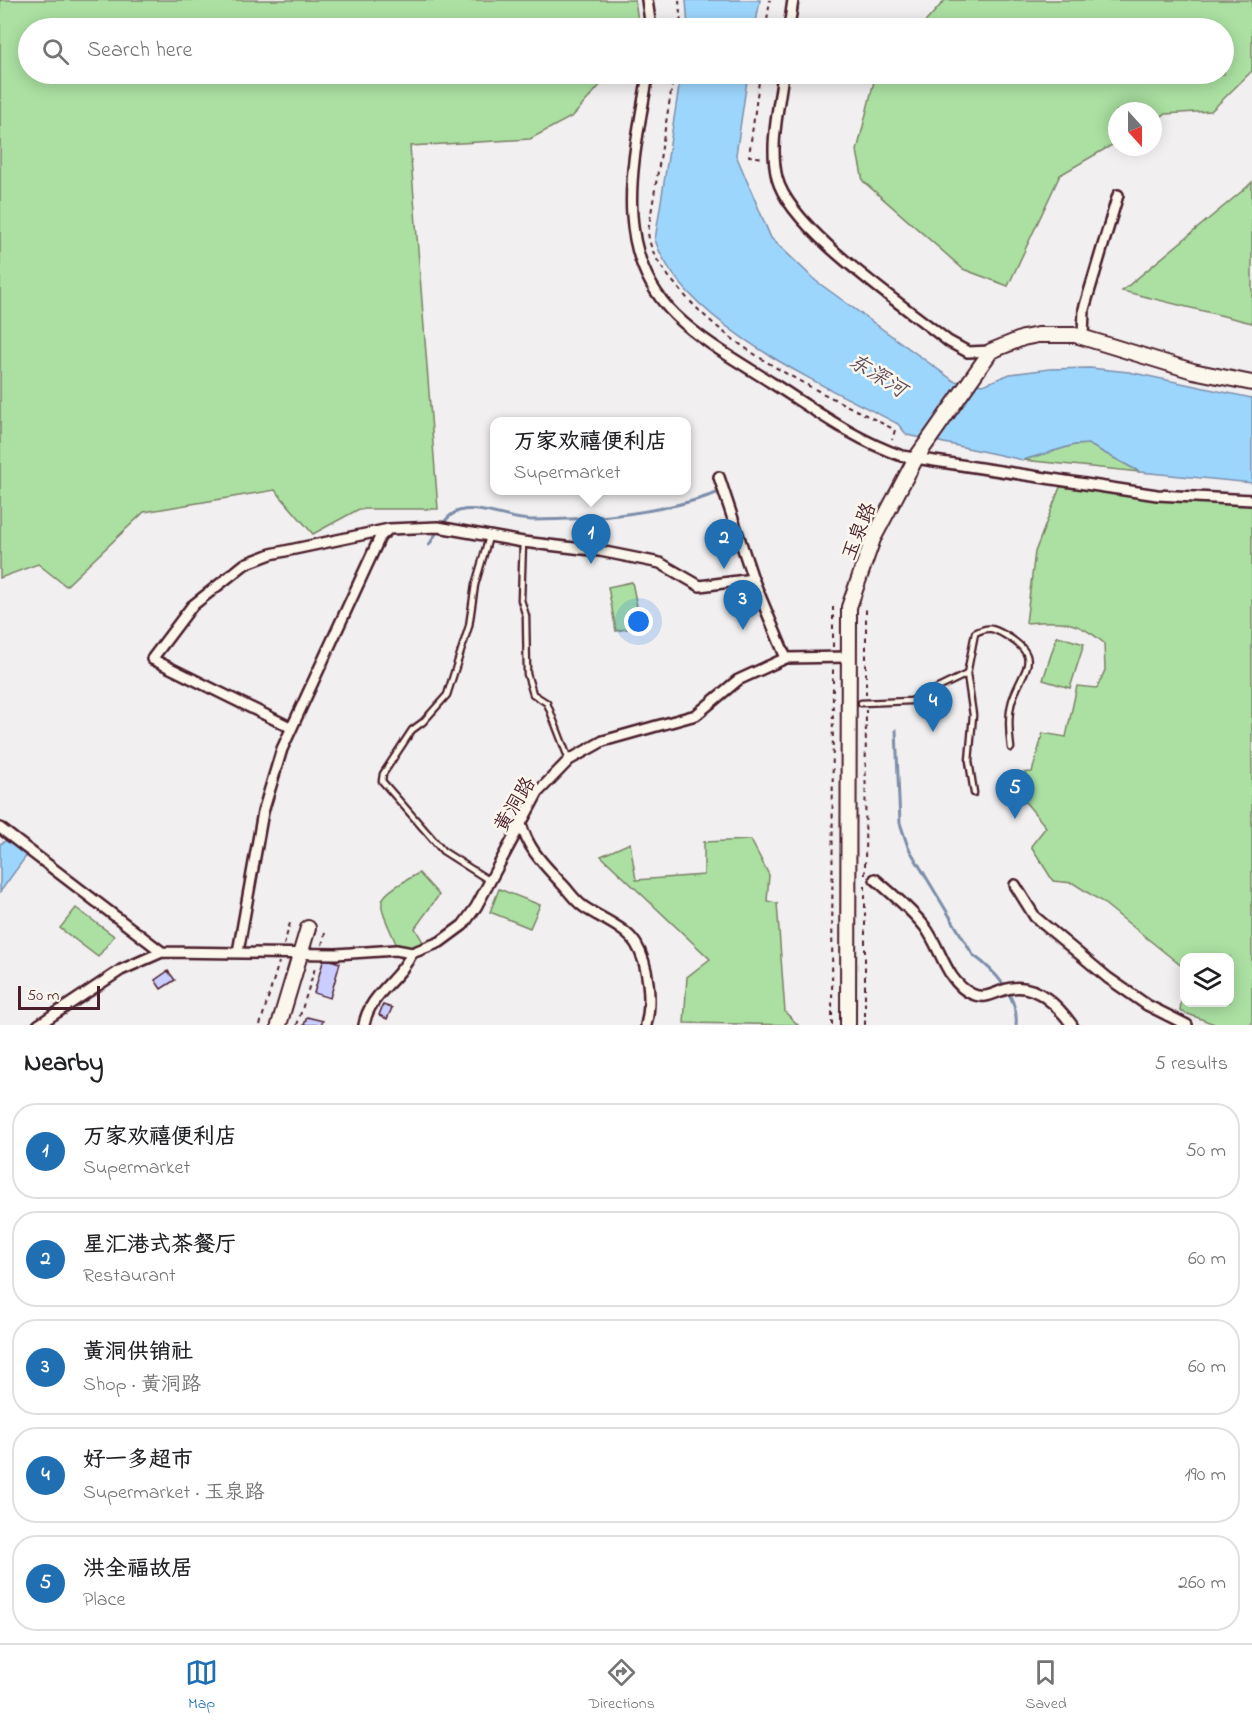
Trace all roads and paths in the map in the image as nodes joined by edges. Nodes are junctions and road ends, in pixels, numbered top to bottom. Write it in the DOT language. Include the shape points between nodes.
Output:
graph roads {
  1 [pos="647,0"];
  2 [pos="679,0"];
  3 [pos="770,0"];
  4 [pos="793,0"];
  5 [pos="650,18"];
  6 [pos="680,18"];
  7 [pos="767,18"];
  8 [pos="790,18"];
  9 [pos="646,84"];
  10 [pos="672,84"];
  11 [pos="759,84"];
  12 [pos="782,84"];
  13 [pos="765,158"];
  14 [pos="1119,195"];
  15 [pos="1083,337"];
  16 [pos="991,351"];
  17 [pos="1252,383"];
  18 [pos="891,443"];
  19 [pos="916,458"];
  20 [pos="719,477"];
  21 [pos="1252,500"];
  22 [pos="389,529"];
  23 [pos="489,537"];
  24 [pos="523,542"];
  25 [pos="753,579"];
  26 [pos="833,607"];
  27 [pos="866,607"];
  28 [pos="833,655"];
  29 [pos="849,657"];
  30 [pos="786,658"];
  31 [pos="833,667"];
  32 [pos="967,675"];
  33 [pos="861,703"];
  34 [pos="290,727"];
  35 [pos="1011,748"];
  36 [pos="569,760"];
  37 [pos="975,793"];
  38 [pos="521,824"];
  39 [pos="0,828"];
  40 [pos="875,879"];
  41 [pos="490,881"];
  42 [pos="1015,885"];
  43 [pos="290,923"];
  44 [pos="308,928"];
  45 [pos="325,933"];
  46 [pos="322,945"];
  47 [pos="284,946"];
  48 [pos="162,952"];
  49 [pos="238,952"];
  50 [pos="412,953"];
  51 [pos="318,956"];
  52 [pos="280,957"];
  53 [pos="38,1025"];
  54 [pos="260,1025"];
  55 [pos="279,1025"];
  56 [pos="297,1025"];
  57 [pos="364,1025"];
  58 [pos="646,1025"];
  59 [pos="832,1025"];
  60 [pos="848,1025"];
  61 [pos="865,1025"];
  62 [pos="1072,1025"];
  63 [pos="1187,1025"];
  1 -- 5 [label="street"];
  2 -- 6 [label="path"];
  3 -- 7 [label="path"];
  4 -- 8 [label="street"];
  9 -- 19 [label="street" via="631,175 630,206 638,251 658,295 675,315 726,354 867,441"];
  10 -- 18 [label="path" via="648,232 660,264 695,306 727,335 763,361 895,430"];
  11 -- 13 [label="path" via="749,156"];
  12 -- 16 [label="street" via="774,149 778,180 791,207 823,241 948,341 968,352"];
  14 -- 15 [label="street" via="1084,309"];
  15 -- 16 [label="street" via="1038,334"];
  15 -- 17 [label="street" via="1192,371"];
  16 -- 19 [label="street, 玉泉路"];
  19 -- 21 [label="street" via="1157,495"];
  19 -- 29 [label="street, 玉泉路" via="873,539 849,607"];
  20 -- 25 [label="street"];
  22 -- 23 [label="street" via="438,527"];
  22 -- 34 [label="street" via="380,537"];
  22 -- 34 [label="street" via="271,554 245,564 192,606 152,659"];
  23 -- 24 [label="street"];
  23 -- 41 [label="lane" via="475,585 470,626 447,695 412,730 382,781 443,851"];
  24 -- 25 [label="street" via="660,563 700,585"];
  24 -- 36 [label="lane" via="521,600 526,616 527,674 533,694 547,704"];
  25 -- 30 [label="street"];
  26 -- 28 [label="path"];
  27 -- 61 [label="path"];
  29 -- 30 [label="street, 黄洞路"];
  29 -- 60 [label="street, 玉泉路"];
  30 -- 36 [label="street, 黄洞路" via="738,680 696,715 612,738"];
  31 -- 59 [label="path"];
  32 -- 33 [label="lane" via="911,700"];
  32 -- 35 [label="lane" via="975,633 985,628 992,628 1026,651 1026,673 1012,701"];
  32 -- 37 [label="lane" via="973,716 969,761"];
  34 -- 49 [label="street" via="263,812"];
  36 -- 38 [label="street, 黄洞路" via="538,792"];
  38 -- 41 [label="street, 黄洞路"];
  38 -- 58 [label="street" via="536,858 574,899 636,945 648,992"];
  39 -- 48 [label="street"];
  40 -- 62 [label="street" via="926,928 958,983 975,996 985,997 1010,988 1030,990 1061,1011"];
  41 -- 50 [label="street, 黄洞路" via="456,933"];
  42 -- 63 [label="street" via="1035,917 1108,978 1147,1005"];
  43 -- 47 [label="path"];
  44 -- 55 [label="street"];
  45 -- 46 [label="path"];
  48 -- 49 [label="street, 黄洞路"];
  48 -- 53 [label="street" via="121,970"];
  49 -- 50 [label="street, 黄洞路"];
  50 -- 57 [label="street" via="372,1002"];
  51 -- 56 [label="path"];
  52 -- 54 [label="path"];
}
